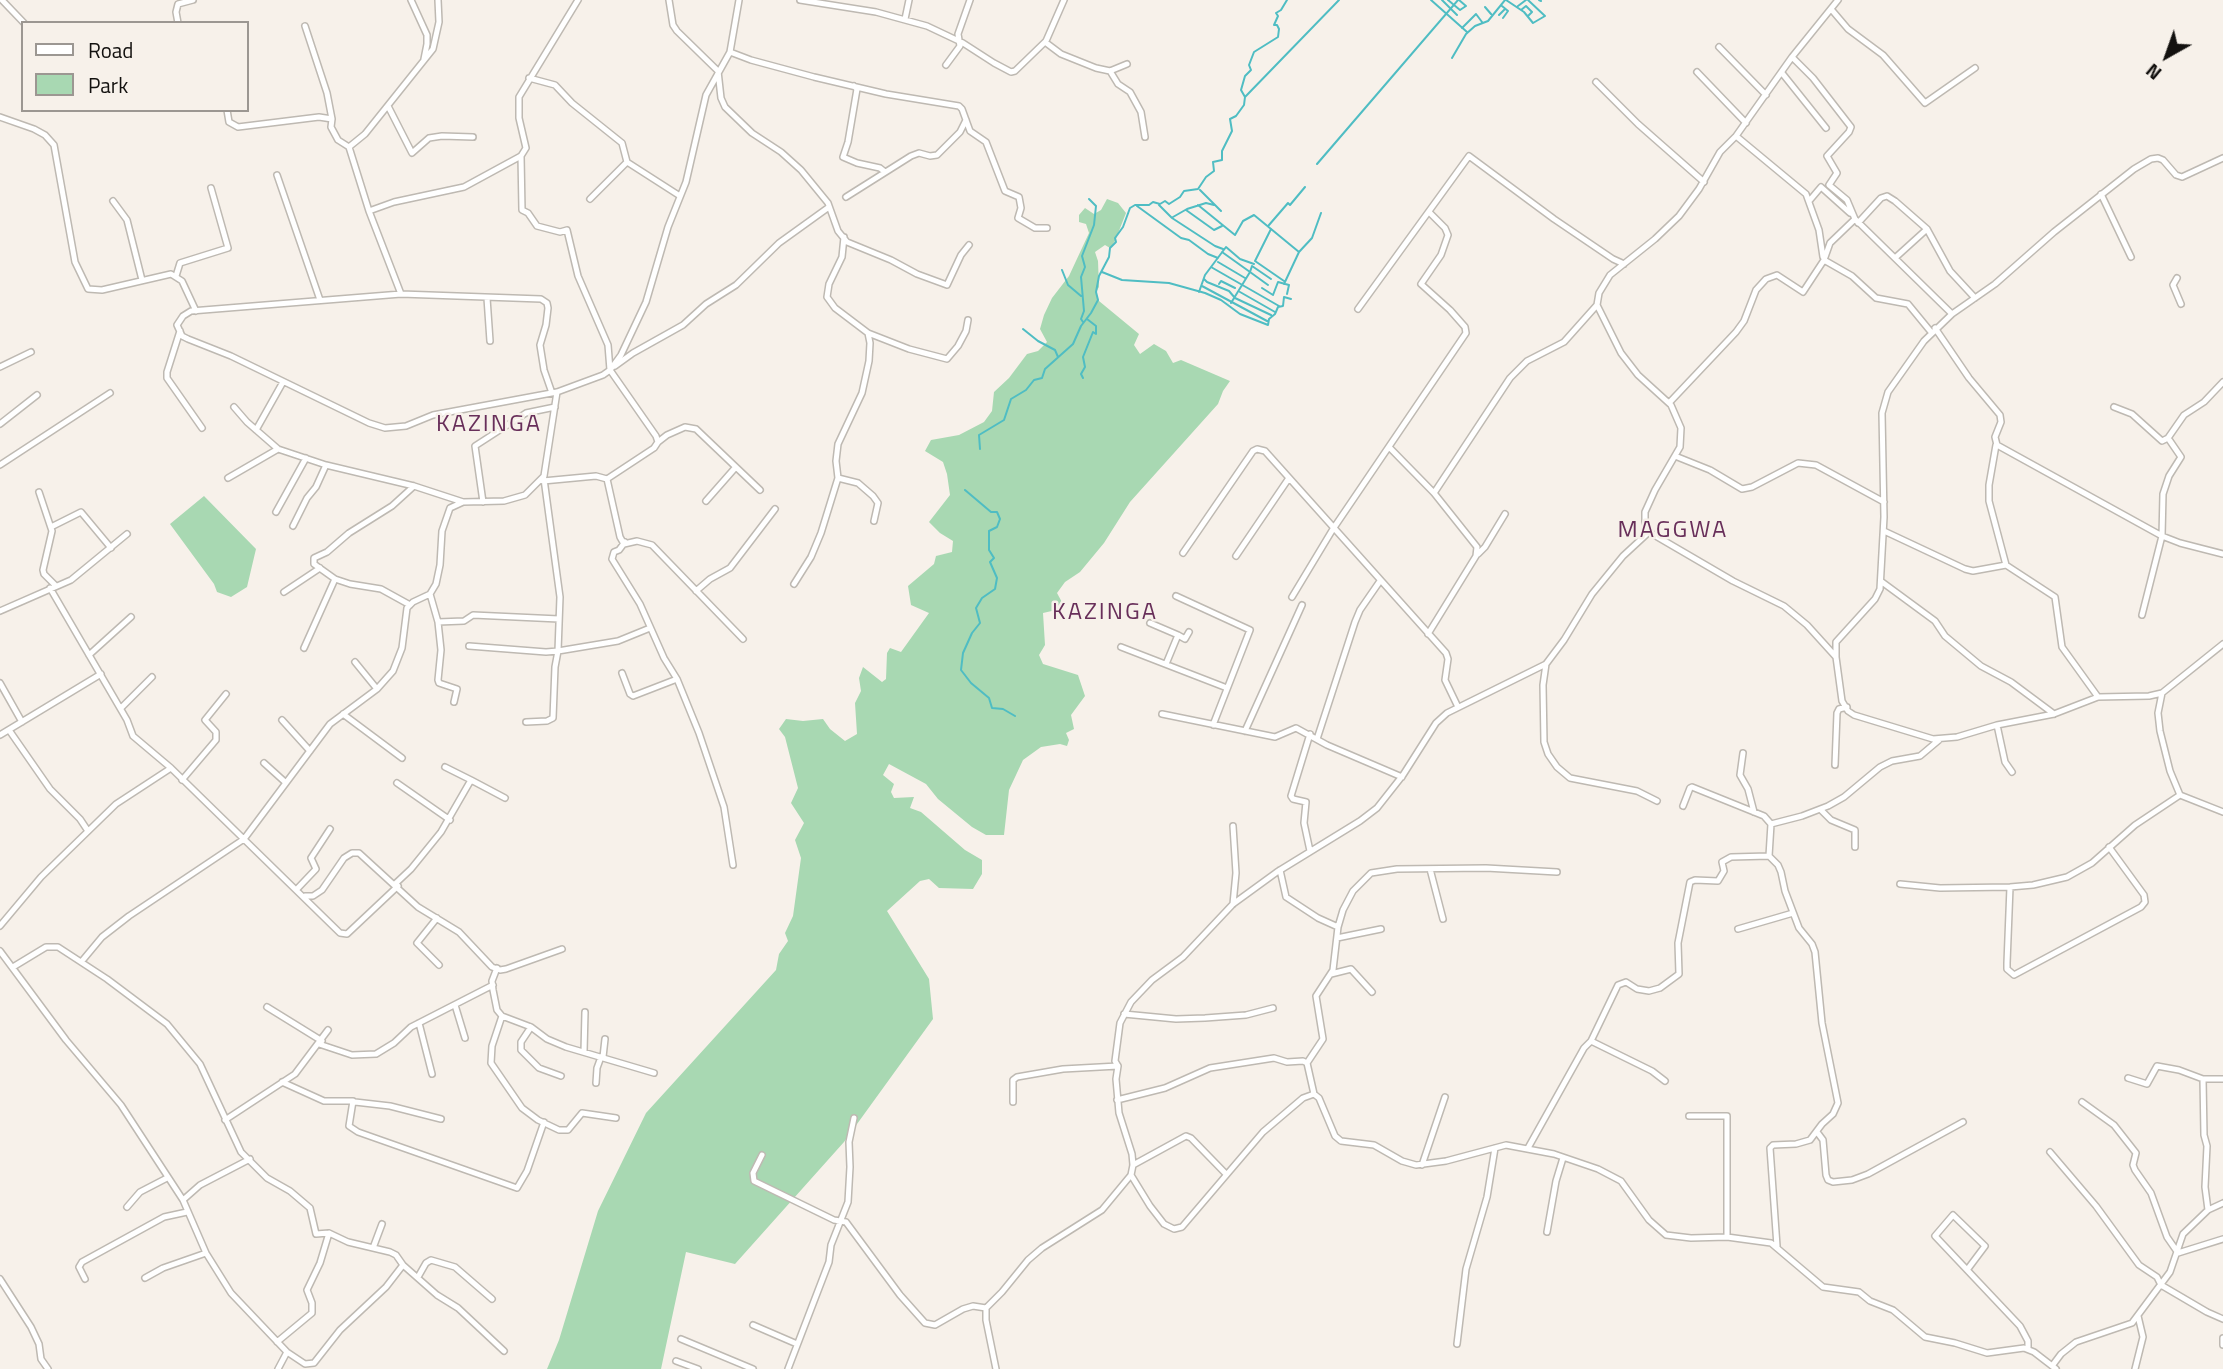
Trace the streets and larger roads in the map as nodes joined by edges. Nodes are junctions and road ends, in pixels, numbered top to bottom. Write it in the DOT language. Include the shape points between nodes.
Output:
graph roads {
  1 [pos="2,0"];
  2 [pos="193,0"];
  3 [pos="411,0"];
  4 [pos="438,0"];
  5 [pos="578,0"];
  6 [pos="669,0"];
  7 [pos="738,0"];
  8 [pos="800,0"];
  9 [pos="909,0"];
  10 [pos="970,0"];
  11 [pos="1064,0"];
  12 [pos="1838,0"];
  13 [pos="1831,9"];
  14 [pos="905,19"];
  15 [pos="22,21"];
  16 [pos="178,21"];
  17 [pos="304,26"];
  18 [pos="960,41"];
  19 [pos="1045,42"];
  20 [pos="1719,47"];
  21 [pos="730,52"];
  22 [pos="1792,57"];
  23 [pos="424,59"];
  24 [pos="1127,64"];
  25 [pos="946,65"];
  26 [pos="1975,68"];
  27 [pos="718,71"];
  28 [pos="1110,71"];
  29 [pos="1697,72"];
  30 [pos="1782,73"];
  31 [pos="529,78"];
  32 [pos="1596,82"];
  33 [pos="854,86"];
  34 [pos="1766,95"];
  35 [pos="388,106"];
  36 [pos="227,112"];
  37 [pos="0,117"];
  38 [pos="332,119"];
  39 [pos="966,120"];
  40 [pos="1746,123"];
  41 [pos="1826,128"];
  42 [pos="1736,136"];
  43 [pos="473,137"];
  44 [pos="1145,137"];
  45 [pos="349,147"];
  46 [pos="521,156"];
  47 [pos="2223,158"];
  48 [pos="627,163"];
  49 [pos="885,172"];
  50 [pos="277,175"];
  51 [pos="1704,182"];
  52 [pos="211,188"];
  53 [pos="2101,194"];
  54 [pos="681,196"];
  55 [pos="846,197"];
  56 [pos="590,199"];
  57 [pos="1810,200"];
  58 [pos="113,201"];
  59 [pos="829,207"];
  60 [pos="369,211"];
  61 [pos="1429,212"];
  62 [pos="1855,219"];
  63 [pos="1047,228"];
  64 [pos="1927,229"];
  65 [pos="844,237"];
  66 [pos="969,245"];
  67 [pos="2131,257"];
  68 [pos="1895,258"];
  69 [pos="1824,260"];
  70 [pos="1624,264"];
  71 [pos="176,276"];
  72 [pos="2176,278"];
  73 [pos="142,280"];
  74 [pos="401,294"];
  75 [pos="486,298"];
  76 [pos="1975,298"];
  77 [pos="320,300"];
  78 [pos="2181,304"];
  79 [pos="1597,305"];
  80 [pos="1358,309"];
  81 [pos="196,311"];
  82 [pos="1951,314"];
  83 [pos="968,320"];
  84 [pos="1933,330"];
  85 [pos="180,331"];
  86 [pos="868,333"];
  87 [pos="490,341"];
  88 [pos="31,352"];
  89 [pos="0,367"];
  90 [pos="610,370"];
  91 [pos="282,382"];
  92 [pos="2223,382"];
  93 [pos="554,392"];
  94 [pos="110,393"];
  95 [pos="37,395"];
  96 [pos="1669,403"];
  97 [pos="234,407"];
  98 [pos="555,407"];
  99 [pos="2114,407"];
  100 [pos="0,424"];
  101 [pos="202,428"];
  102 [pos="256,430"];
  103 [pos="2168,438"];
  104 [pos="657,442"];
  105 [pos="1997,445"];
  106 [pos="1389,447"];
  107 [pos="278,449"];
  108 [pos="1675,456"];
  109 [pos="306,458"];
  110 [pos="326,464"];
  111 [pos="0,465"];
  112 [pos="735,468"];
  113 [pos="228,478"];
  114 [pos="544,478"];
  115 [pos="838,478"];
  116 [pos="1289,478"];
  117 [pos="607,479"];
  118 [pos="414,486"];
  119 [pos="760,490"];
  120 [pos="39,492"];
  121 [pos="1434,493"];
  122 [pos="706,501"];
  123 [pos="463,502"];
  124 [pos="483,502"];
  125 [pos="1884,502"];
  126 [pos="775,509"];
  127 [pos="276,512"];
  128 [pos="1505,514"];
  129 [pos="874,521"];
  130 [pos="293,526"];
  131 [pos="51,527"];
  132 [pos="1333,529"];
  133 [pos="1884,531"];
  134 [pos="1649,532"];
  135 [pos="127,534"];
  136 [pos="2162,536"];
  137 [pos="625,542"];
  138 [pos="111,548"];
  139 [pos="1183,553"];
  140 [pos="2223,554"];
  141 [pos="1236,556"];
  142 [pos="1476,556"];
  143 [pos="2006,565"];
  144 [pos="320,568"];
  145 [pos="335,579"];
  146 [pos="1380,581"];
  147 [pos="1882,582"];
  148 [pos="794,583"];
  149 [pos="53,587"];
  150 [pos="696,591"];
  151 [pos="284,592"];
  152 [pos="430,594"];
  153 [pos="1176,596"];
  154 [pos="1292,597"];
  155 [pos="410,605"];
  156 [pos="1302,606"];
  157 [pos="0,611"];
  158 [pos="2142,615"];
  159 [pos="131,617"];
  160 [pos="559,619"];
  161 [pos="438,622"];
  162 [pos="1150,623"];
  163 [pos="650,628"];
  164 [pos="1428,634"];
  165 [pos="743,639"];
  166 [pos="2223,644"];
  167 [pos="469,646"];
  168 [pos="1121,647"];
  169 [pos="304,648"];
  170 [pos="558,651"];
  171 [pos="89,655"];
  172 [pos="1836,657"];
  173 [pos="355,662"];
  174 [pos="1166,664"];
  175 [pos="1546,664"];
  176 [pos="622,673"];
  177 [pos="101,674"];
  178 [pos="152,677"];
  179 [pos="677,679"];
  180 [pos="0,684"];
  181 [pos="1227,688"];
  182 [pos="377,689"];
  183 [pos="2162,693"];
  184 [pos="226,694"];
  185 [pos="2098,697"];
  186 [pos="454,702"];
  187 [pos="1458,707"];
  188 [pos="1847,707"];
  189 [pos="121,708"];
  190 [pos="343,714"];
  191 [pos="1162,714"];
  192 [pos="2054,714"];
  193 [pos="282,720"];
  194 [pos="22,722"];
  195 [pos="526,722"];
  196 [pos="1213,725"];
  197 [pos="1997,725"];
  198 [pos="9,730"];
  199 [pos="1245,731"];
  200 [pos="1310,734"];
  201 [pos="0,735"];
  202 [pos="1317,739"];
  203 [pos="1939,740"];
  204 [pos="310,751"];
  205 [pos="1743,753"];
  206 [pos="402,758"];
  207 [pos="264,763"];
  208 [pos="1835,765"];
  209 [pos="445,766"];
  210 [pos="171,768"];
  211 [pos="2012,772"];
  212 [pos="1402,777"];
  213 [pos="182,780"];
  214 [pos="471,780"];
  215 [pos="285,782"];
  216 [pos="397,783"];
  217 [pos="2180,795"];
  218 [pos="505,799"];
  219 [pos="1657,800"];
  220 [pos="1683,806"];
  221 [pos="1821,810"];
  222 [pos="1754,812"];
  223 [pos="2223,813"];
  224 [pos="450,820"];
  225 [pos="1771,824"];
  226 [pos="1233,826"];
  227 [pos="330,829"];
  228 [pos="88,831"];
  229 [pos="244,839"];
  230 [pos="2109,846"];
  231 [pos="1855,847"];
  232 [pos="1310,851"];
  233 [pos="1769,856"];
  234 [pos="733,865"];
  235 [pos="1430,869"];
  236 [pos="1280,870"];
  237 [pos="1557,872"];
  238 [pos="1900,884"];
  239 [pos="396,885"];
  240 [pos="2010,887"];
  241 [pos="297,889"];
  242 [pos="304,896"];
  243 [pos="1233,904"];
  244 [pos="1793,914"];
  245 [pos="437,918"];
  246 [pos="1443,919"];
  247 [pos="0,926"];
  248 [pos="1338,927"];
  249 [pos="1381,929"];
  250 [pos="1738,929"];
  251 [pos="1337,938"];
  252 [pos="562,949"];
  253 [pos="0,951"];
  254 [pos="82,961"];
  255 [pos="439,965"];
  256 [pos="13,967"];
  257 [pos="497,968"];
  258 [pos="1331,974"];
  259 [pos="493,985"];
  260 [pos="1373,992"];
  261 [pos="455,1005"];
  262 [pos="267,1007"];
  263 [pos="1273,1008"];
  264 [pos="585,1012"];
  265 [pos="1124,1014"];
  266 [pos="502,1016"];
  267 [pos="419,1023"];
  268 [pos="531,1027"];
  269 [pos="328,1030"];
  270 [pos="465,1038"];
  271 [pos="605,1039"];
  272 [pos="1591,1041"];
  273 [pos="321,1042"];
  274 [pos="584,1052"];
  275 [pos="602,1057"];
  276 [pos="1307,1063"];
  277 [pos="1118,1066"];
  278 [pos="654,1073"];
  279 [pos="432,1074"];
  280 [pos="561,1076"];
  281 [pos="2128,1079"];
  282 [pos="2203,1079"];
  283 [pos="2223,1079"];
  284 [pos="1665,1081"];
  285 [pos="282,1082"];
  286 [pos="596,1083"];
  287 [pos="1314,1094"];
  288 [pos="1445,1097"];
  289 [pos="1117,1100"];
  290 [pos="355,1102"];
  291 [pos="1013,1102"];
  292 [pos="2082,1102"];
  293 [pos="1689,1116"];
  294 [pos="616,1118"];
  295 [pos="854,1118"];
  296 [pos="441,1119"];
  297 [pos="225,1120"];
  298 [pos="544,1122"];
  299 [pos="1963,1122"];
  300 [pos="1817,1132"];
  301 [pos="1495,1148"];
  302 [pos="1528,1148"];
  303 [pos="2050,1152"];
  304 [pos="762,1155"];
  305 [pos="1563,1158"];
  306 [pos="250,1159"];
  307 [pos="1133,1165"];
  308 [pos="1422,1165"];
  309 [pos="1226,1174"];
  310 [pos="1131,1175"];
  311 [pos="167,1178"];
  312 [pos="183,1200"];
  313 [pos="2223,1203"];
  314 [pos="127,1207"];
  315 [pos="2207,1210"];
  316 [pos="187,1212"];
  317 [pos="842,1220"];
  318 [pos="382,1224"];
  319 [pos="1547,1232"];
  320 [pos="329,1233"];
  321 [pos="1727,1237"];
  322 [pos="2223,1239"];
  323 [pos="1777,1246"];
  324 [pos="373,1248"];
  325 [pos="206,1253"];
  326 [pos="2178,1253"];
  327 [pos="403,1265"];
  328 [pos="1968,1270"];
  329 [pos="418,1277"];
  330 [pos="145,1278"];
  331 [pos="0,1279"];
  332 [pos="85,1279"];
  333 [pos="2161,1285"];
  334 [pos="492,1299"];
  335 [pos="986,1308"];
  336 [pos="2138,1317"];
  337 [pos="2223,1319"];
  338 [pos="753,1325"];
  339 [pos="2223,1338"];
  340 [pos="681,1339"];
  341 [pos="277,1342"];
  342 [pos="797,1343"];
  343 [pos="1457,1344"];
  344 [pos="2223,1345"];
  345 [pos="2028,1349"];
  346 [pos="504,1351"];
  347 [pos="287,1352"];
  348 [pos="676,1361"];
  349 [pos="2053,1368"];
  350 [pos="48,1369"];
  351 [pos="278,1369"];
  352 [pos="698,1369"];
  353 [pos="753,1369"];
  354 [pos="788,1369"];
  355 [pos="996,1369"];
  356 [pos="2135,1369"];
  1 -- 15 [label="street"];
  2 -- 16 [label="street" via="178,4"];
  3 -- 23 [label="street" via="427,35"];
  4 -- 23 [label="street" via="436,41"];
  5 -- 31 [label="street"];
  6 -- 27 [label="street" via="675,28"];
  7 -- 21 [label="street"];
  8 -- 14 [label="street"];
  9 -- 14 [label="street"];
  10 -- 18 [label="street" via="958,34"];
  11 -- 19 [label="street"];
  12 -- 13 [label="street"];
  13 -- 22 [label="street"];
  13 -- 26 [label="street" via="1848,29 1883,55 1925,103"];
  14 -- 18 [label="street"];
  17 -- 38 [label="street"];
  18 -- 19 [label="street" via="1012,72"];
  18 -- 25 [label="street"];
  19 -- 28 [label="street" via="1079,63"];
  20 -- 34 [label="street"];
  21 -- 27 [label="street"];
  21 -- 33 [label="street"];
  22 -- 30 [label="street"];
  22 -- 62 [label="street" via="1851,127 1827,156 1837,173 1829,185 1847,200"];
  23 -- 35 [label="street"];
  24 -- 28 [label="street"];
  27 -- 54 [label="street" via="706,95"];
  27 -- 59 [label="street" via="725,107 795,163"];
  28 -- 44 [label="street" via="1130,92 1141,113"];
  29 -- 40 [label="street"];
  30 -- 34 [label="street"];
  30 -- 41 [label="street"];
  31 -- 46 [label="street" via="518,105 526,148"];
  31 -- 48 [label="street" via="555,85 617,138"];
  32 -- 51 [label="street"];
  33 -- 39 [label="street" via="954,104"];
  33 -- 49 [label="street" via="843,157"];
  34 -- 40 [label="street"];
  35 -- 43 [label="street" via="412,153 429,138"];
  35 -- 45 [label="street"];
  36 -- 38 [label="street" via="229,122 237,127"];
  37 -- 73 [label="street" via="34,128 54,145 75,262 88,289"];
  38 -- 45 [label="street" via="338,140"];
  39 -- 49 [label="street" via="937,155 919,153"];
  39 -- 63 [label="street" via="970,131 986,142 1005,191 1019,197 1018,218 1035,228"];
  40 -- 42 [label="street"];
  42 -- 51 [label="street" via="1720,152"];
  42 -- 57 [label="street"];
  45 -- 60 [label="street"];
  46 -- 60 [label="street" via="464,187"];
  46 -- 90 [label="street" via="521,209 537,226 567,230 578,276 608,345"];
  47 -- 53 [label="street" via="2182,177 2163,160 2151,159"];
  48 -- 54 [label="street"];
  48 -- 56 [label="street"];
  49 -- 55 [label="street"];
  50 -- 77 [label="street"];
  51 -- 70 [label="street" via="1679,216"];
  52 -- 71 [label="street" via="228,248 180,263"];
  53 -- 67 [label="street"];
  53 -- 76 [label="street"];
  54 -- 90 [label="street" via="642,312"];
  57 -- 62 [label="street" via="1821,187"];
  57 -- 69 [label="street"];
  58 -- 73 [label="street" via="127,220"];
  59 -- 65 [label="street"];
  59 -- 90 [label="street" via="683,325"];
  60 -- 74 [label="street"];
  61 -- 70 [label="street" via="1469,156"];
  61 -- 80 [label="street"];
  61 -- 106 [label="street" via="1448,235 1441,255 1420,284 1450,310 1466,333"];
  62 -- 64 [label="street" via="1887,196"];
  62 -- 68 [label="street"];
  62 -- 69 [label="street" via="1830,243"];
  64 -- 68 [label="street"];
  64 -- 76 [label="street" via="1950,271"];
  65 -- 66 [label="street" via="847,243 947,285"];
  65 -- 86 [label="street" via="827,298"];
  68 -- 82 [label="street"];
  69 -- 84 [label="street" via="1877,298 1908,304"];
  69 -- 96 [label="street" via="1803,292 1777,275 1766,279 1736,332"];
  70 -- 79 [label="street" via="1602,286"];
  71 -- 73 [label="street"];
  71 -- 81 [label="street"];
  72 -- 78 [label="street" via="2173,285"];
  74 -- 75 [label="street"];
  74 -- 77 [label="street"];
  75 -- 87 [label="street"];
  75 -- 93 [label="street" via="547,303 540,345"];
  76 -- 82 [label="street"];
  77 -- 81 [label="street"];
  79 -- 96 [label="street" via="1625,359"];
  79 -- 121 [label="street" via="1564,342 1517,370"];
  81 -- 85 [label="street" via="179,320"];
  82 -- 84 [label="street"];
  83 -- 86 [label="street" via="958,346 944,359"];
  84 -- 105 [label="street" via="1998,411"];
  84 -- 125 [label="street" via="1884,403"];
  85 -- 91 [label="street" via="188,340"];
  85 -- 101 [label="street" via="167,378"];
  86 -- 115 [label="street" via="865,384 838,444"];
  88 -- 89 [label="street"];
  90 -- 93 [label="street"];
  90 -- 104 [label="street"];
  91 -- 93 [label="street" via="385,428"];
  91 -- 102 [label="street"];
  92 -- 103 [label="street" via="2184,415"];
  93 -- 98 [label="street"];
  94 -- 111 [label="street"];
  95 -- 100 [label="street"];
  96 -- 108 [label="street" via="1682,435"];
  97 -- 102 [label="street"];
  98 -- 114 [label="street"];
  98 -- 124 [label="street" via="526,413 475,446"];
  99 -- 103 [label="street" via="2132,414 2161,441"];
  102 -- 107 [label="street"];
  103 -- 136 [label="street" via="2182,457 2163,494"];
  104 -- 112 [label="street" via="691,427"];
  104 -- 117 [label="street"];
  105 -- 136 [label="street"];
  105 -- 143 [label="street" via="1989,501"];
  106 -- 121 [label="street"];
  106 -- 132 [label="street"];
  107 -- 109 [label="street"];
  107 -- 113 [label="street"];
  108 -- 125 [label="street" via="1745,489 1798,463 1816,466"];
  108 -- 134 [label="street" via="1645,512"];
  109 -- 110 [label="street"];
  109 -- 127 [label="street"];
  110 -- 118 [label="street"];
  110 -- 130 [label="street"];
  112 -- 119 [label="street"];
  112 -- 122 [label="street"];
  114 -- 117 [label="street"];
  114 -- 124 [label="street" via="525,495"];
  114 -- 160 [label="street"];
  115 -- 129 [label="street" via="858,483 873,496 878,506"];
  115 -- 148 [label="street" via="816,546"];
  116 -- 132 [label="street"];
  116 -- 139 [label="street" via="1265,452 1255,450"];
  116 -- 141 [label="street"];
  117 -- 137 [label="street"];
  118 -- 123 [label="street"];
  118 -- 144 [label="street" via="314,558"];
  120 -- 131 [label="street"];
  121 -- 142 [label="street" via="1476,543"];
  123 -- 124 [label="street"];
  123 -- 152 [label="street" via="447,514 438,574"];
  125 -- 133 [label="street"];
  126 -- 150 [label="street" via="730,568"];
  128 -- 142 [label="street"];
  131 -- 138 [label="street" via="82,513"];
  131 -- 149 [label="street" via="43,570"];
  132 -- 146 [label="street"];
  132 -- 154 [label="street"];
  133 -- 143 [label="street" via="1965,569"];
  133 -- 147 [label="street"];
  134 -- 172 [label="street" via="1784,606"];
  134 -- 175 [label="street" via="1592,594"];
  135 -- 138 [label="street"];
  136 -- 140 [label="street"];
  136 -- 158 [label="street"];
  137 -- 150 [label="street" via="652,545"];
  137 -- 163 [label="street" via="612,559"];
  138 -- 149 [label="street" via="78,575"];
  142 -- 164 [label="street"];
  143 -- 185 [label="street" via="2055,597 2062,647"];
  144 -- 145 [label="street"];
  144 -- 151 [label="street"];
  145 -- 155 [label="street" via="381,589"];
  145 -- 169 [label="street"];
  146 -- 164 [label="street"];
  146 -- 202 [label="street" via="1354,622"];
  147 -- 172 [label="street" via="1878,594 1836,642"];
  147 -- 192 [label="street" via="1935,621 1945,636 1981,666"];
  149 -- 157 [label="street"];
  149 -- 171 [label="street"];
  150 -- 165 [label="street"];
  152 -- 155 [label="street"];
  152 -- 161 [label="street"];
  153 -- 181 [label="street" via="1250,630"];
  155 -- 182 [label="street" via="400,657"];
  156 -- 199 [label="street"];
  159 -- 171 [label="street"];
  160 -- 161 [label="street" via="473,615 464,621"];
  160 -- 170 [label="street"];
  161 -- 186 [label="street" via="438,680 457,689"];
  162 -- 174 [label="street" via="1185,636"];
  163 -- 170 [label="street" via="618,641"];
  163 -- 179 [label="street"];
  164 -- 187 [label="street" via="1446,653 1445,680"];
  166 -- 183 [label="street"];
  167 -- 170 [label="street"];
  168 -- 174 [label="street"];
  170 -- 195 [label="street" via="553,718"];
  171 -- 177 [label="street"];
  172 -- 188 [label="street" via="1842,701"];
  173 -- 182 [label="street"];
  174 -- 181 [label="street"];
  175 -- 187 [label="street"];
  175 -- 219 [label="street" via="1544,742 1557,767 1570,778 1637,791"];
  176 -- 179 [label="street" via="633,696"];
  177 -- 189 [label="street"];
  177 -- 194 [label="street"];
  178 -- 189 [label="street"];
  179 -- 234 [label="street" via="724,807"];
  180 -- 194 [label="street"];
  181 -- 196 [label="street"];
  182 -- 190 [label="street"];
  183 -- 185 [label="street"];
  183 -- 217 [label="street" via="2160,731"];
  184 -- 213 [label="street" via="205,720 216,732 216,740"];
  185 -- 192 [label="street"];
  187 -- 212 [label="street" via="1436,723"];
  188 -- 203 [label="street" via="1854,715"];
  188 -- 208 [label="street" via="1836,715"];
  189 -- 210 [label="street" via="137,740"];
  190 -- 204 [label="street"];
  190 -- 206 [label="street"];
  191 -- 196 [label="street"];
  192 -- 197 [label="street"];
  193 -- 204 [label="street"];
  194 -- 198 [label="street"];
  196 -- 199 [label="street"];
  197 -- 203 [label="street"];
  197 -- 211 [label="street" via="2005,762"];
  198 -- 201 [label="street"];
  198 -- 228 [label="street" via="50,789"];
  199 -- 200 [label="street" via="1275,737 1296,728"];
  200 -- 202 [label="street"];
  200 -- 232 [label="street" via="1291,796 1307,802 1304,823"];
  202 -- 212 [label="street"];
  203 -- 221 [label="street" via="1920,756 1885,764"];
  204 -- 215 [label="street"];
  205 -- 222 [label="street" via="1740,775"];
  207 -- 215 [label="street"];
  209 -- 214 [label="street"];
  210 -- 213 [label="street"];
  210 -- 228 [label="street" via="116,804"];
  212 -- 232 [label="street" via="1377,808"];
  213 -- 229 [label="street"];
  214 -- 218 [label="street"];
  214 -- 224 [label="street"];
  215 -- 229 [label="street"];
  216 -- 224 [label="street"];
  217 -- 223 [label="street"];
  217 -- 230 [label="street"];
  220 -- 222 [label="street" via="1692,787"];
  221 -- 225 [label="street"];
  221 -- 231 [label="street" via="1831,820 1855,830"];
  222 -- 225 [label="street"];
  224 -- 239 [label="street"];
  225 -- 233 [label="street"];
  226 -- 243 [label="street"];
  227 -- 241 [label="street" via="311,858 316,869"];
  228 -- 247 [label="street"];
  229 -- 241 [label="street"];
  229 -- 254 [label="street" via="122,921"];
  230 -- 240 [label="street" via="2075,874"];
  230 -- 240 [label="street" via="2145,902 2014,975 2007,969"];
  232 -- 236 [label="street"];
  233 -- 244 [label="street" via="1781,872"];
  233 -- 272 [label="street" via="1731,857 1722,862 1724,871 1718,881 1690,882 1678,943 1679,974 1649,991 1626,982 1618,985"];
  235 -- 237 [label="street"];
  235 -- 246 [label="street"];
  235 -- 248 [label="street" via="1370,873 1350,896"];
  236 -- 243 [label="street"];
  236 -- 248 [label="street" via="1286,897"];
  238 -- 240 [label="street"];
  239 -- 242 [label="street" via="356,852 344,858 322,890"];
  239 -- 242 [label="street" via="347,934 340,933"];
  239 -- 245 [label="street"];
  241 -- 242 [label="street"];
  243 -- 265 [label="street" via="1183,957 1137,994"];
  244 -- 250 [label="street"];
  244 -- 300 [label="street" via="1815,952 1822,1023 1838,1103"];
  245 -- 255 [label="street" via="418,943"];
  245 -- 257 [label="street"];
  248 -- 251 [label="street"];
  249 -- 251 [label="street"];
  251 -- 258 [label="street"];
  252 -- 257 [label="street"];
  253 -- 256 [label="street"];
  254 -- 256 [label="street" via="51,946"];
  254 -- 297 [label="street" via="180,1038 200,1064"];
  256 -- 311 [label="street" via="121,1105"];
  257 -- 259 [label="street"];
  258 -- 260 [label="street" via="1350,969"];
  258 -- 276 [label="street" via="1316,994 1323,1039"];
  259 -- 261 [label="street"];
  259 -- 266 [label="street"];
  261 -- 267 [label="street"];
  261 -- 270 [label="street"];
  262 -- 273 [label="street"];
  263 -- 265 [label="street" via="1205,1018"];
  264 -- 274 [label="street"];
  265 -- 277 [label="street" via="1117,1038"];
  266 -- 268 [label="street"];
  266 -- 298 [label="street" via="491,1063 526,1112"];
  267 -- 273 [label="street" via="376,1054 352,1055"];
  267 -- 279 [label="street"];
  268 -- 274 [label="street" via="547,1039"];
  268 -- 280 [label="street" via="521,1050 539,1068"];
  269 -- 273 [label="street"];
  271 -- 275 [label="street"];
  272 -- 284 [label="street"];
  272 -- 302 [label="street"];
  273 -- 285 [label="street" via="301,1068"];
  274 -- 275 [label="street"];
  275 -- 278 [label="street"];
  275 -- 286 [label="street"];
  276 -- 287 [label="street"];
  276 -- 289 [label="street" via="1274,1058 1224,1065 1165,1088"];
  277 -- 289 [label="street"];
  277 -- 291 [label="street" via="1017,1077"];
  281 -- 282 [label="street" via="2147,1084 2158,1066"];
  282 -- 283 [label="street"];
  282 -- 315 [label="street"];
  285 -- 290 [label="street" via="324,1101"];
  285 -- 297 [label="street"];
  287 -- 308 [label="street" via="1339,1140 1374,1145 1406,1163"];
  287 -- 309 [label="street" via="1263,1132"];
  288 -- 308 [label="street"];
  289 -- 307 [label="street"];
  290 -- 296 [label="street"];
  290 -- 298 [label="street" via="349,1126 358,1132 517,1188"];
  292 -- 326 [label="street" via="2114,1125 2136,1153 2135,1170 2151,1193"];
  293 -- 321 [label="street" via="1727,1116"];
  294 -- 298 [label="street" via="582,1113 568,1130"];
  295 -- 317 [label="street" via="848,1202"];
  297 -- 306 [label="street" via="241,1152"];
  299 -- 300 [label="street" via="1876,1170 1833,1182 1827,1178 1823,1140"];
  300 -- 323 [label="street" via="1807,1141 1770,1148"];
  301 -- 302 [label="street"];
  301 -- 308 [label="street"];
  301 -- 343 [label="street" via="1487,1197 1466,1269"];
  302 -- 305 [label="street"];
  303 -- 333 [label="street" via="2139,1265"];
  304 -- 317 [label="street" via="754,1181"];
  305 -- 319 [label="street"];
  305 -- 321 [label="street" via="1621,1181 1666,1235"];
  306 -- 312 [label="street" via="200,1185"];
  306 -- 320 [label="street" via="267,1178 310,1208 316,1234"];
  307 -- 309 [label="street" via="1186,1136"];
  307 -- 310 [label="street"];
  309 -- 310 [label="street" via="1182,1227 1174,1229 1164,1224"];
  310 -- 335 [label="street" via="1102,1210 1028,1260"];
  311 -- 312 [label="street"];
  311 -- 314 [label="street" via="141,1192"];
  312 -- 316 [label="street"];
  313 -- 315 [label="street"];
  315 -- 326 [label="street" via="2183,1234"];
  316 -- 325 [label="street"];
  316 -- 332 [label="street" via="164,1217 82,1262 79,1267"];
  317 -- 335 [label="street" via="857,1233 925,1324 935,1325 963,1309"];
  317 -- 342 [label="street"];
  318 -- 324 [label="street"];
  320 -- 324 [label="street"];
  320 -- 341 [label="street" via="307,1290 312,1313"];
  321 -- 323 [label="street"];
  322 -- 326 [label="street"];
  323 -- 345 [label="street" via="1823,1287 1859,1292 1893,1310 1931,1339 1987,1353"];
  324 -- 327 [label="street" via="396,1255"];
  325 -- 330 [label="street"];
  325 -- 341 [label="street" via="231,1293"];
  326 -- 333 [label="street"];
  327 -- 329 [label="street"];
  327 -- 347 [label="street" via="314,1363 305,1364"];
  328 -- 328 [label="street" via="1935,1236 1953,1215 1985,1246"];
  328 -- 345 [label="street" via="2020,1326"];
  329 -- 334 [label="street" via="431,1260 455,1266"];
  329 -- 346 [label="street"];
  331 -- 350 [label="street" via="31,1327"];
  333 -- 336 [label="street"];
  333 -- 337 [label="street"];
  335 -- 355 [label="street"];
  336 -- 349 [label="street" via="2125,1327 2076,1342"];
  336 -- 356 [label="street" via="2143,1336"];
  338 -- 342 [label="street"];
  339 -- 344 [label="street"];
  340 -- 353 [label="street"];
  341 -- 347 [label="street"];
  342 -- 354 [label="street"];
  345 -- 349 [label="street"];
  347 -- 351 [label="street"];
  348 -- 352 [label="street"];
}
